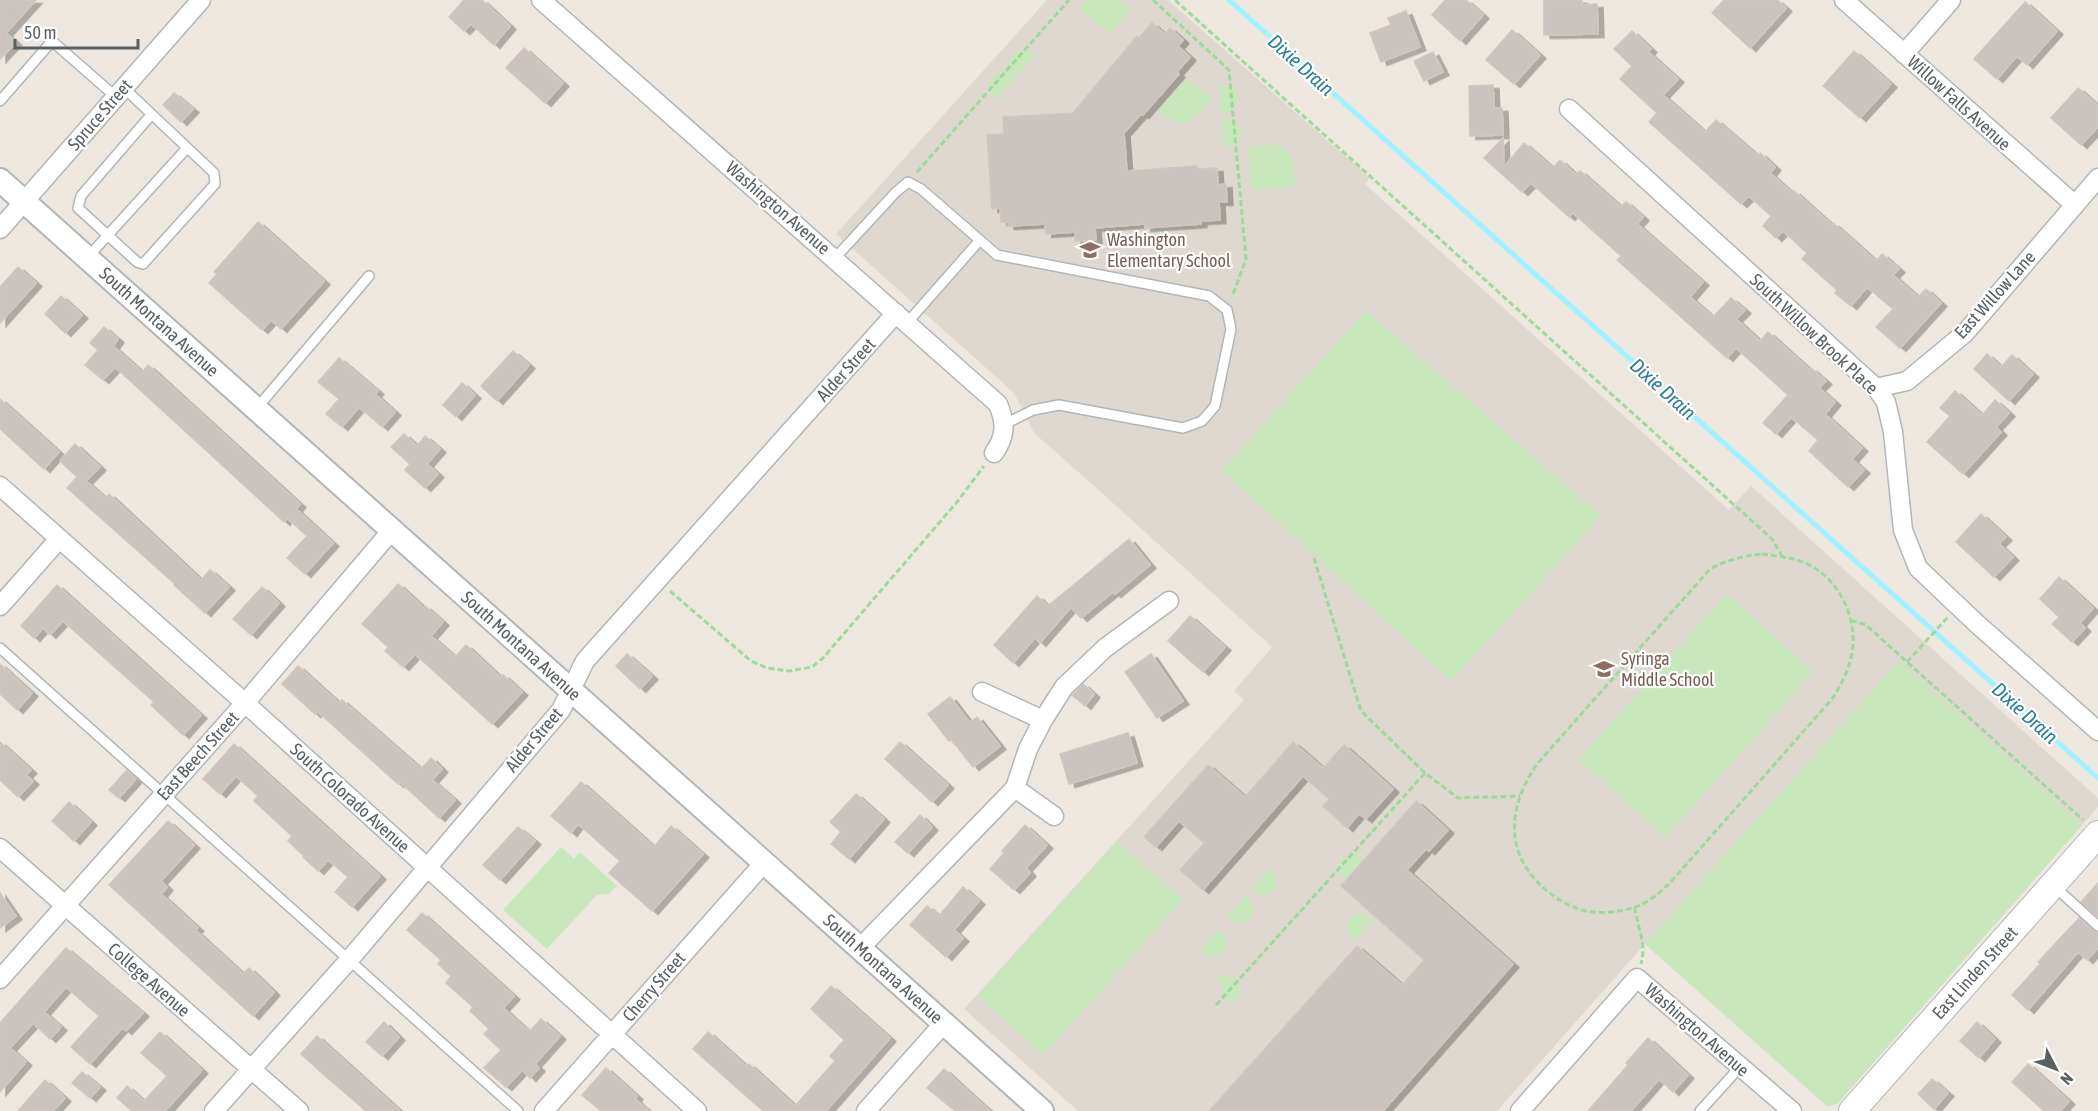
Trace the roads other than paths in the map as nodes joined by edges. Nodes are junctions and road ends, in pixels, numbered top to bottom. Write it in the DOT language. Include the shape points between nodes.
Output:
graph roads {
  1 [pos="201,0"];
  2 [pos="541,0"];
  3 [pos="1844,0"];
  4 [pos="1951,0"];
  5 [pos="1904,54"];
  6 [pos="120,92"];
  7 [pos="0,101"];
  8 [pos="1569,109"];
  9 [pos="151,115"];
  10 [pos="187,148"];
  11 [pos="2098,178"];
  12 [pos="0,180"];
  13 [pos="24,202"];
  14 [pos="2075,205"];
  15 [pos="0,229"];
  16 [pos="108,235"];
  17 [pos="980,240"];
  18 [pos="87,258"];
  19 [pos="835,258"];
  20 [pos="369,276"];
  21 [pos="902,318"];
  22 [pos="1876,388"];
  23 [pos="256,409"];
  24 [pos="1005,424"];
  25 [pos="994,453"];
  26 [pos="0,486"];
  27 [pos="392,530"];
  28 [pos="59,539"];
  29 [pos="1168,602"];
  30 [pos="0,606"];
  31 [pos="0,648"];
  32 [pos="571,690"];
  33 [pos="982,692"];
  34 [pos="245,703"];
  35 [pos="1043,720"];
  36 [pos="2098,731"];
  37 [pos="1015,788"];
  38 [pos="164,794"];
  39 [pos="1054,816"];
  40 [pos="2094,830"];
  41 [pos="0,848"];
  42 [pos="764,863"];
  43 [pos="427,867"];
  44 [pos="2053,885"];
  45 [pos="65,906"];
  46 [pos="2098,926"];
  47 [pos="860,948"];
  48 [pos="349,960"];
  49 [pos="0,979"];
  50 [pos="944,1023"];
  51 [pos="612,1035"];
  52 [pos="1740,1067"];
  53 [pos="252,1069"];
  54 [pos="871,1109"];
  55 [pos="214,1111"];
  56 [pos="299,1111"];
  57 [pos="518,1111"];
  58 [pos="544,1111"];
  59 [pos="697,1111"];
  60 [pos="1042,1111"];
  61 [pos="1520,1111"];
  62 [pos="1700,1111"];
  63 [pos="1791,1111"];
  64 [pos="1852,1111"];
  1 -- 6 [label="street, Spruce Street"];
  2 -- 19 [label="street, Washington Avenue"];
  3 -- 5 [label="street, Willow Falls Avenue"];
  4 -- 5 [label="street"];
  5 -- 14 [label="street, Willow Falls Avenue"];
  6 -- 7 [label="lane" via="52,41"];
  6 -- 9 [label="lane"];
  6 -- 13 [label="street, Spruce Street"];
  8 -- 22 [label="street, South Willow Brook Place"];
  9 -- 10 [label="lane"];
  9 -- 16 [label="lane" via="81,196 78,208"];
  10 -- 16 [label="lane"];
  10 -- 16 [label="lane" via="214,172 215,184 143,264"];
  11 -- 14 [label="street, East Willow Lane"];
  12 -- 13 [label="street, South Montana Avenue"];
  13 -- 15 [label="street, Spruce Street"];
  13 -- 18 [label="street, South Montana Avenue"];
  14 -- 22 [label="street, East Willow Lane" via="1965,333 1906,381"];
  16 -- 18 [label="lane"];
  17 -- 19 [label="lane" via="921,189 908,183"];
  17 -- 21 [label="lane"];
  17 -- 24 [label="lane" via="997,255 1209,297 1227,310 1231,329 1215,406 1202,421 1183,428 1059,405 1042,407"];
  18 -- 23 [label="street, South Montana Avenue"];
  19 -- 21 [label="street, Washington Avenue"];
  20 -- 23 [label="lane"];
  21 -- 24 [label="street, Washington Avenue" via="998,404"];
  21 -- 32 [label="street, Alder Street" via="585,661"];
  22 -- 36 [label="street, South Willow Brook Place" via="1886,402 1893,432 1903,531 1918,568"];
  23 -- 27 [label="street, South Montana Avenue"];
  24 -- 25 [label="street"];
  26 -- 28 [label="street, South Colorado Avenue"];
  27 -- 32 [label="street, South Montana Avenue"];
  27 -- 34 [label="street, East Beech Street"];
  28 -- 30 [label="street"];
  28 -- 34 [label="street, South Colorado Avenue"];
  29 -- 35 [label="street" via="1106,648 1064,687"];
  31 -- 38 [label="lane"];
  32 -- 42 [label="street, South Montana Avenue"];
  32 -- 43 [label="street, Alder Street" via="561,710"];
  33 -- 35 [label="street"];
  34 -- 38 [label="street, East Beech Street"];
  34 -- 43 [label="street, South Colorado Avenue"];
  35 -- 37 [label="street"];
  37 -- 39 [label="street"];
  37 -- 47 [label="street"];
  38 -- 45 [label="street, East Beech Street"];
  38 -- 48 [label="lane"];
  40 -- 44 [label="main road, East Linden Street"];
  41 -- 45 [label="street, College Avenue"];
  42 -- 47 [label="street, South Montana Avenue"];
  42 -- 51 [label="street, Cherry Street"];
  43 -- 48 [label="street, Alder Street"];
  43 -- 51 [label="street, South Colorado Avenue"];
  44 -- 46 [label="lane"];
  44 -- 64 [label="main road, East Linden Street"];
  45 -- 49 [label="street, East Beech Street"];
  45 -- 53 [label="street, College Avenue"];
  47 -- 50 [label="street, South Montana Avenue"];
  48 -- 53 [label="street, Alder Street"];
  48 -- 57 [label="lane"];
  50 -- 54 [label="street"];
  50 -- 60 [label="street, South Montana Avenue"];
  51 -- 58 [label="street, Cherry Street"];
  51 -- 59 [label="street, South Colorado Avenue"];
  52 -- 61 [label="street, Washington Avenue" via="1637,978"];
  52 -- 62 [label="lane"];
  52 -- 63 [label="street, Washington Avenue"];
  53 -- 55 [label="street, Alder Street"];
  53 -- 56 [label="street, College Avenue"];
}
